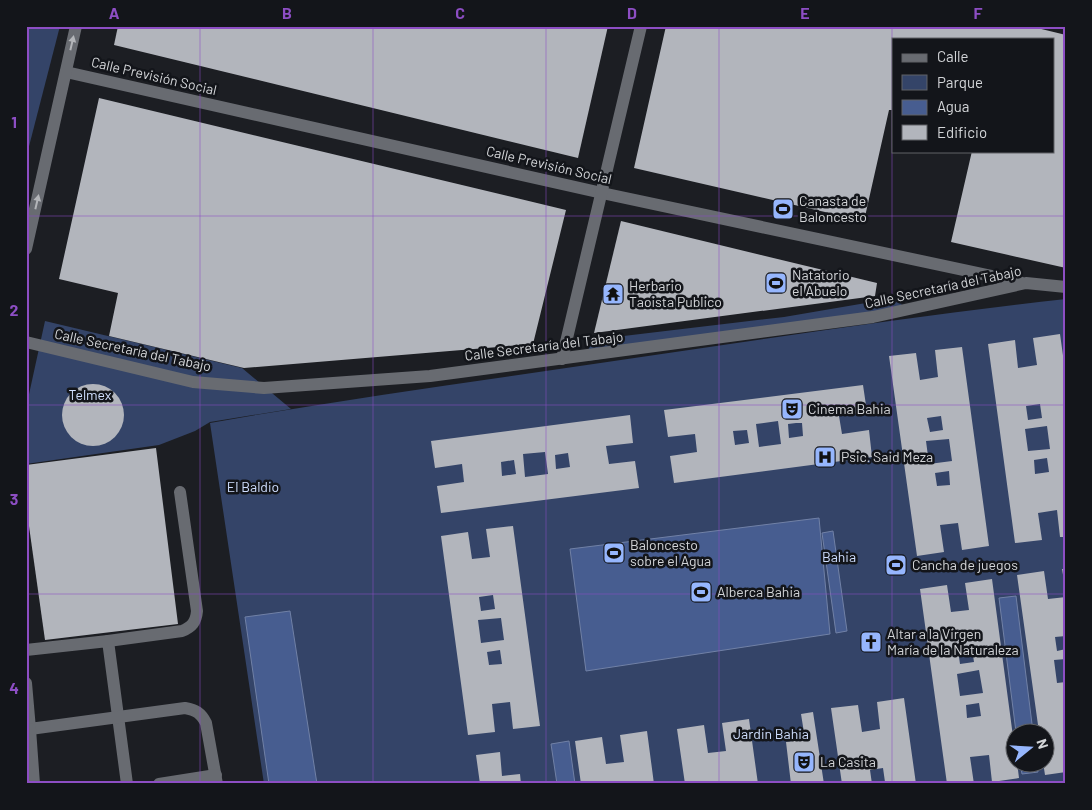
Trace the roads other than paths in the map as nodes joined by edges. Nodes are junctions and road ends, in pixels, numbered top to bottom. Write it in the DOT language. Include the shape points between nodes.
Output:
graph roads {
  1 [pos="76,26"];
  2 [pos="641,26"];
  3 [pos="66,72"];
  4 [pos="602,192"];
  5 [pos="26,249"];
  6 [pos="1026,283"];
  7 [pos="1066,287"];
  8 [pos="26,342"];
  9 [pos="562,359"];
  10 [pos="180,492"];
  11 [pos="108,641"];
  12 [pos="26,650"];
  13 [pos="26,683"];
  14 [pos="28,708"];
  15 [pos="118,717"];
  16 [pos="30,729"];
  17 [pos="216,780"];
  18 [pos="34,784"];
  19 [pos="127,784"];
  20 [pos="159,784"];
  3 -- 1 [label="street, one-way"];
  2 -- 4 [label="street"];
  3 -- 4 [label="street, Calle Previsión Social"];
  5 -- 3 [label="street, one-way"];
  4 -- 6 [label="street, Calle Previsión Social"];
  4 -- 9 [label="street"];
  6 -- 7 [label="street, Calle Secretaría del Tabajo"];
  6 -- 9 [label="street, Calle Secretaría del Tabajo" via="873,317"];
  8 -- 9 [label="street, Calle Secretaría del Tabajo" via="193,382 264,388 430,376"];
  10 -- 11 [label="street" via="196,620 190,628 182,631"];
  11 -- 12 [label="street"];
  11 -- 15 [label="street"];
  13 -- 14 [label="street"];
  14 -- 16 [label="street"];
  15 -- 16 [label="street"];
  15 -- 17 [label="street" via="185,708 194,710 206,723"];
  15 -- 19 [label="street"];
  16 -- 18 [label="street"];
  17 -- 20 [label="street"];
}
